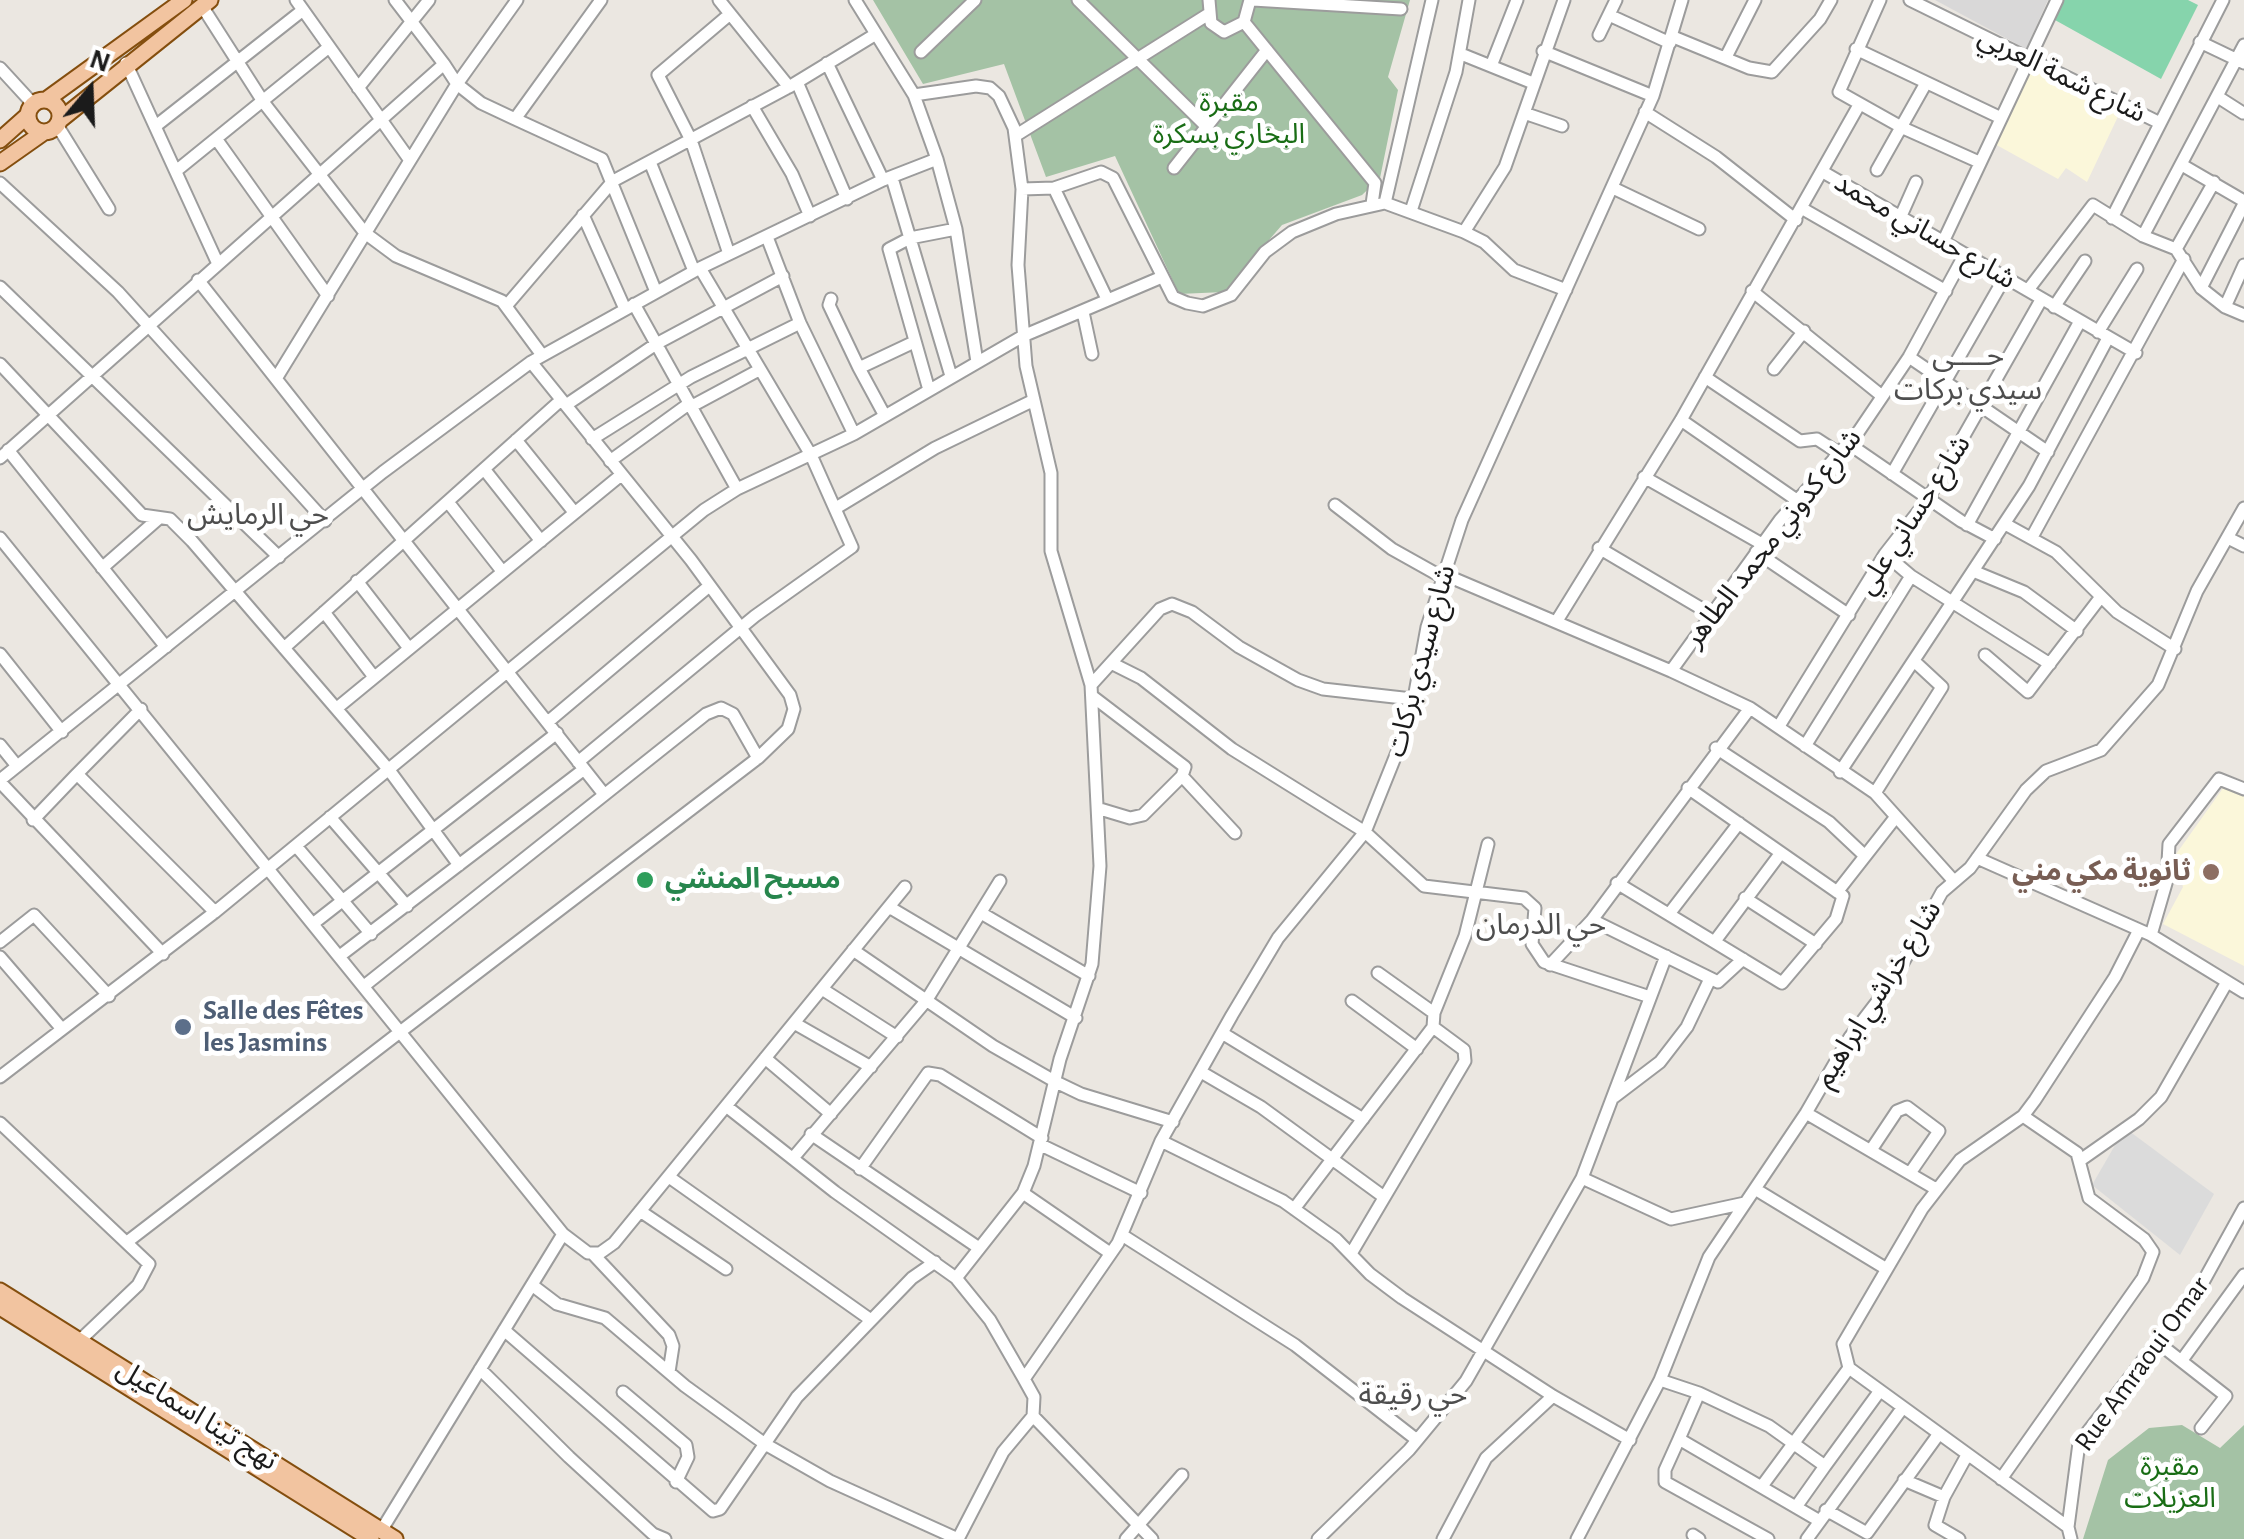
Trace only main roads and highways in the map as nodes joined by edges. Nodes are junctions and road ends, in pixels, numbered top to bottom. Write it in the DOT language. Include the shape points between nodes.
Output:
graph roads {
  1 [pos="184,0"];
  2 [pos="206,3"];
  3 [pos="36,107"];
  4 [pos="53,126"];
  5 [pos="0,140"];
  6 [pos="0,163"];
  7 [pos="0,1290"];
  8 [pos="0,1307"];
  9 [pos="74,1346"];
  10 [pos="383,1536"];
  1 -- 3 [label="main road"];
  2 -- 4 [label="main road"];
  3 -- 4 [label="main road" via="59,110"];
  3 -- 4 [label="main road" via="34,129"];
  3 -- 5 [label="main road"];
  4 -- 6 [label="main road"];
  7 -- 9 [label="main road, نهج تينا اسماعيل"];
  8 -- 9 [label="main road, نهج تينا اسماعيل"];
  9 -- 10 [label="main road, نهج تينا اسماعيل"];
}
